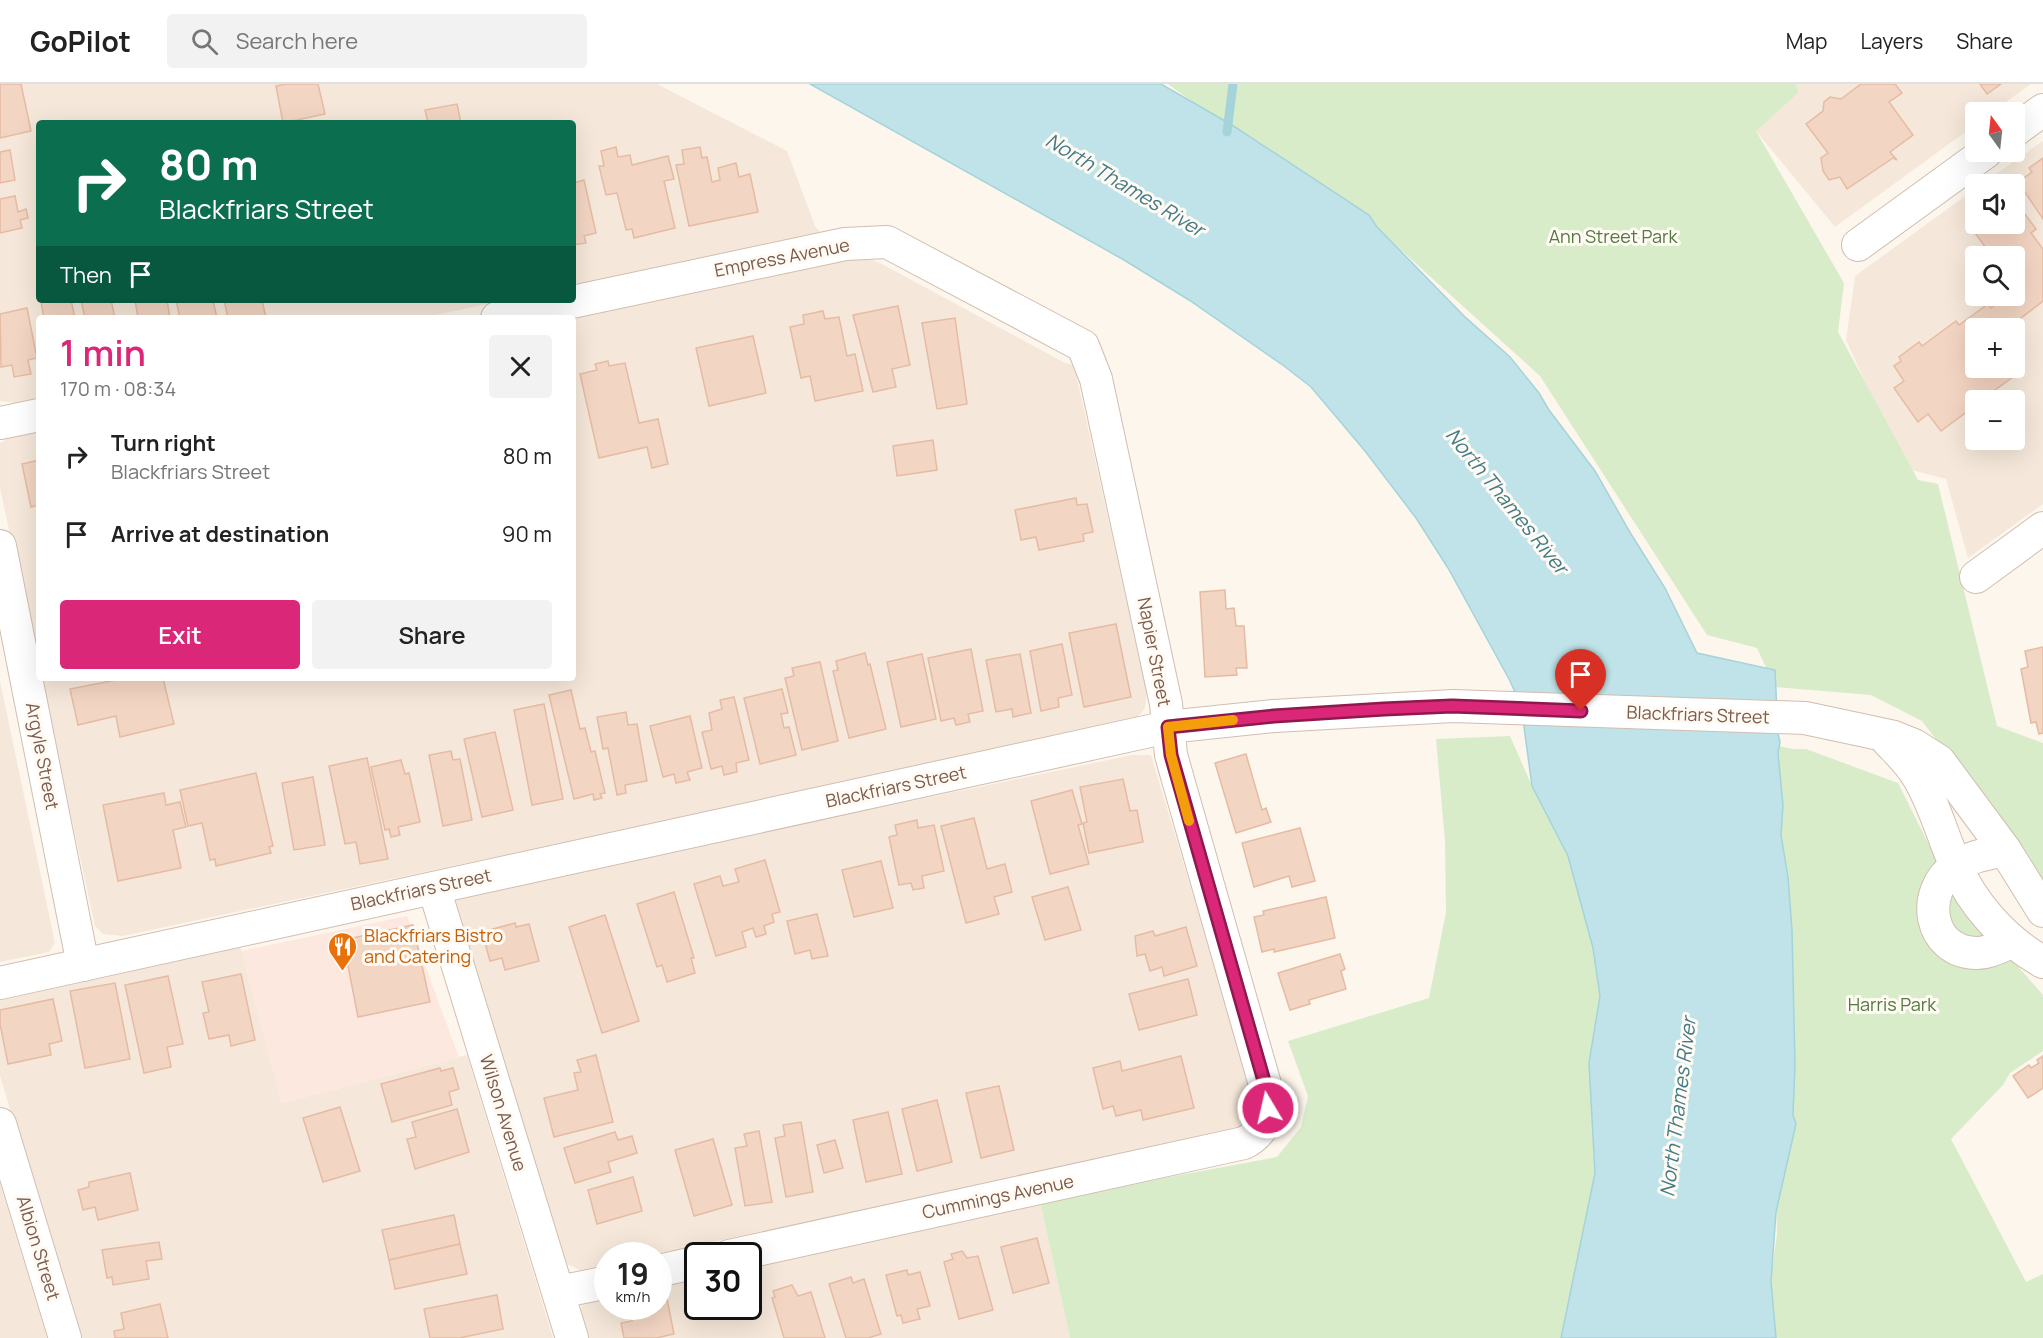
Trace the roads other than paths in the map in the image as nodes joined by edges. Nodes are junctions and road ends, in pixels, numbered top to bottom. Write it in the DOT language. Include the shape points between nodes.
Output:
graph roads {
  1 [pos="2043,110"];
  2 [pos="2025,123"];
  3 [pos="1972,162"];
  4 [pos="1858,245"];
  5 [pos="576,301"];
  6 [pos="567,303"];
  7 [pos="510,315"];
  8 [pos="1083,346"];
  9 [pos="36,416"];
  10 [pos="0,423"];
  11 [pos="2043,528"];
  12 [pos="0,546"];
  13 [pos="1976,577"];
  14 [pos="1168,727"];
  15 [pos="1882,735"];
  16 [pos="2005,850"];
  17 [pos="1955,866"];
  18 [pos="434,888"];
  19 [pos="2043,911"];
  20 [pos="2012,942"];
  21 [pos="2043,962"];
  22 [pos="83,965"];
  23 [pos="0,983"];
  24 [pos="0,1124"];
  25 [pos="1261,1130"];
  26 [pos="762,1249"];
  27 [pos="594,1285"];
  28 [pos="559,1292"];
  29 [pos="65,1338"];
  30 [pos="572,1338"];
  1 -- 2 [label="street"];
  3 -- 4 [label="street"];
  5 -- 8 [label="street, Empress Avenue" via="845,244 887,242"];
  6 -- 7 [label="street, Empress Avenue"];
  8 -- 14 [label="street, Napier Street" via="1096,379"];
  9 -- 10 [label="street"];
  11 -- 13 [label="street"];
  12 -- 22 [label="street, Argyle Street"];
  14 -- 15 [label="street, Blackfriars Street" via="1274,716 1452,706 1805,718"];
  14 -- 18 [label="street, Blackfriars Street"];
  14 -- 25 [label="street, Napier Street" via="1171,755 1266,1088 1268,1108"];
  15 -- 16 [label="street, Blackfriars Street" via="1914,745 1939,761"];
  15 -- 17 [label="street" via="1916,774"];
  16 -- 17 [label="street"];
  16 -- 19 [label="street, Blackfriars Street"];
  17 -- 20 [label="street" via="1986,915"];
  17 -- 20 [label="street" via="1943,879 1932,906 1942,936 1956,948 1975,953"];
  18 -- 22 [label="street, Blackfriars Street"];
  18 -- 28 [label="street, Wilson Avenue"];
  20 -- 21 [label="street"];
  22 -- 23 [label="street, Blackfriars Street"];
  24 -- 29 [label="street, Albion Street"];
  25 -- 26 [label="street, Cummings Avenue" via="1254,1138 1229,1147"];
  27 -- 28 [label="street"];
  28 -- 30 [label="street, Wilson Avenue"];
}
